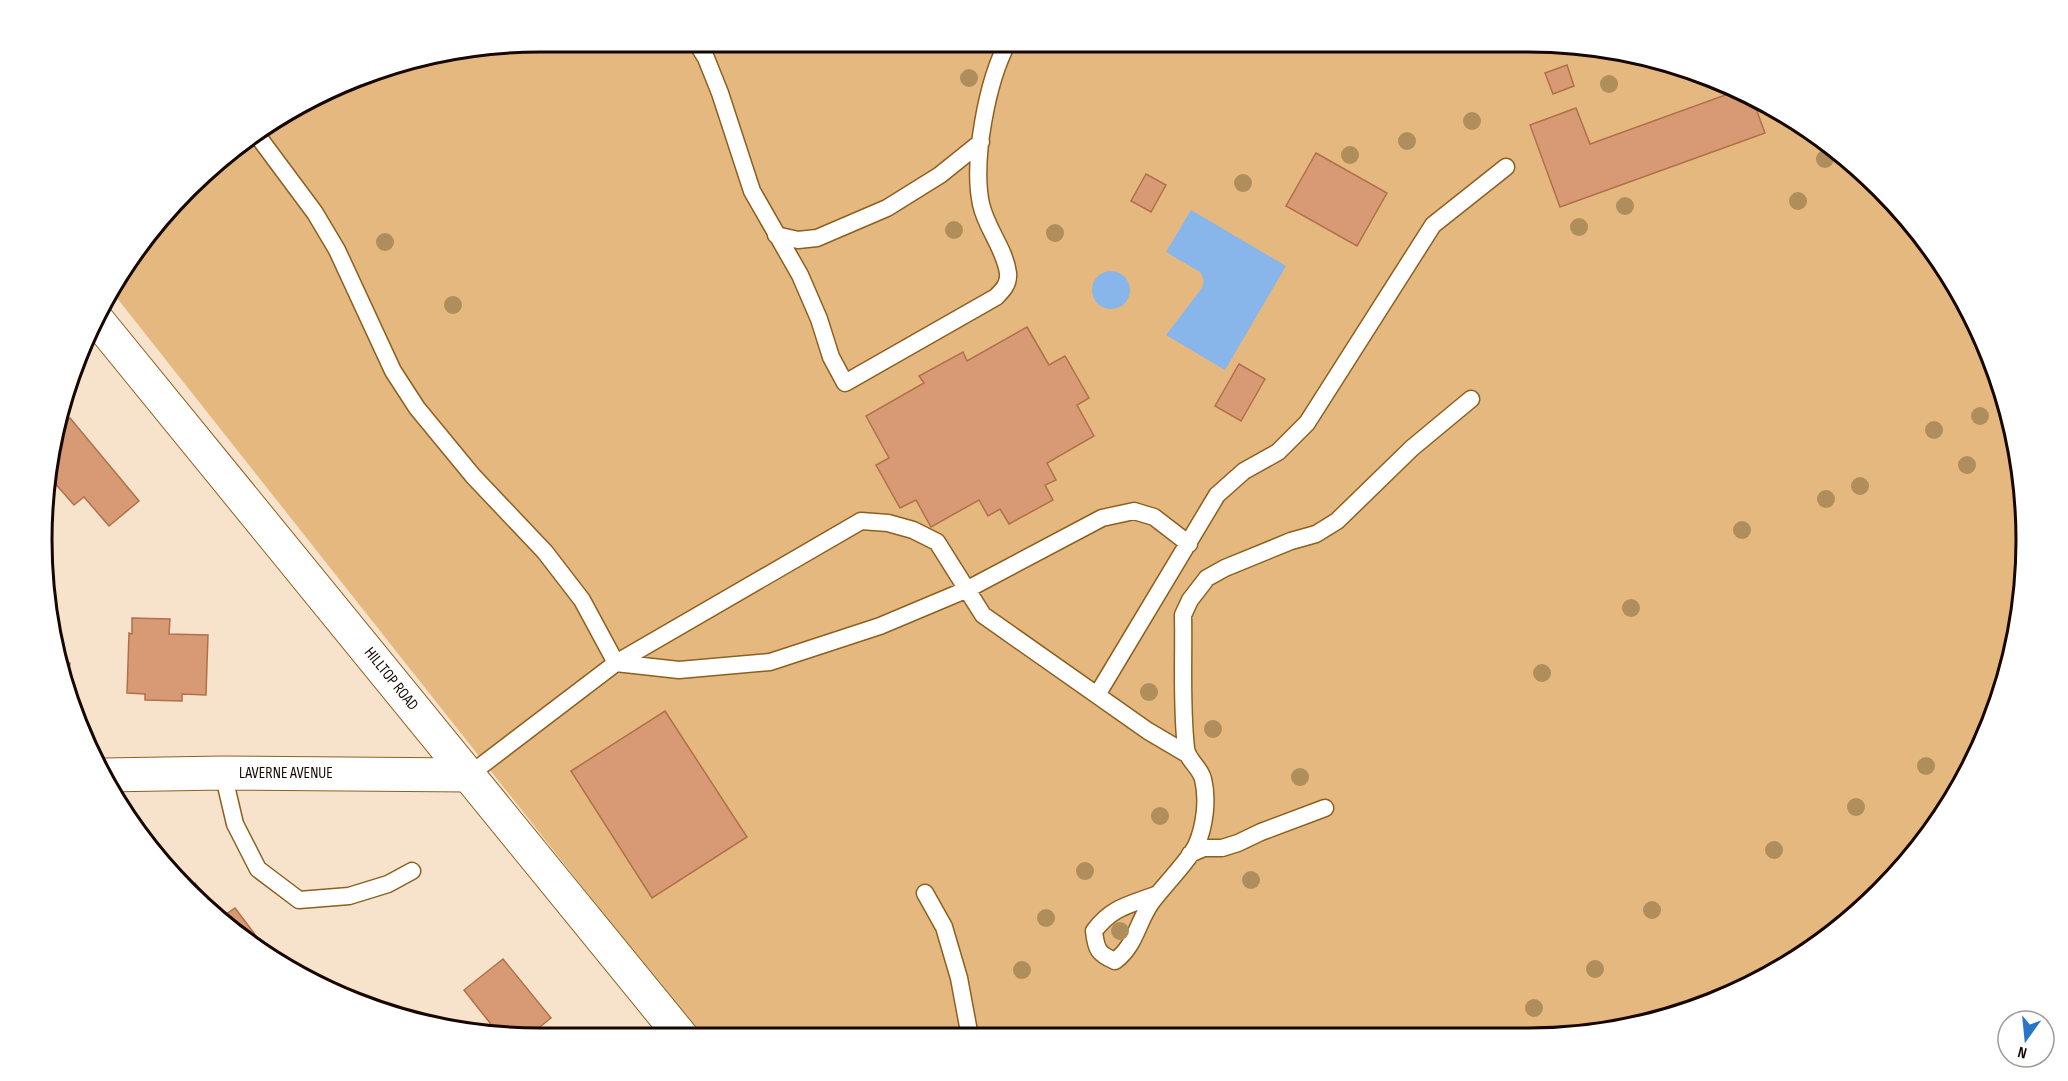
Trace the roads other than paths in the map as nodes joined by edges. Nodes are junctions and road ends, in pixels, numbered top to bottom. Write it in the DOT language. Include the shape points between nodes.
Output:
graph roads {
  1 [pos="702,52"];
  2 [pos="1004,52"];
  3 [pos="261,140"];
  4 [pos="981,142"];
  5 [pos="1506,166"];
  6 [pos="776,235"];
  7 [pos="102,326"];
  8 [pos="1471,399"];
  9 [pos="1189,544"];
  10 [pos="968,590"];
  11 [pos="616,663"];
  12 [pos="1097,695"];
  13 [pos="1186,754"];
  14 [pos="223,773"];
  15 [pos="113,775"];
  16 [pos="469,775"];
  17 [pos="1324,808"];
  18 [pos="1190,854"];
  19 [pos="412,871"];
  20 [pos="925,893"];
  21 [pos="1158,894"];
  22 [pos="675,1028"];
  23 [pos="968,1028"];
  1 -- 6 [label="lane" via="752,191"];
  2 -- 4 [label="lane" via="984,114"];
  3 -- 11 [label="lane" via="337,250 393,371 417,408 473,476 545,552 582,600"];
  4 -- 6 [label="lane" via="940,175 887,208 817,238 798,240"];
  4 -- 6 [label="lane" via="981,204 1008,274 1006,286 996,297 845,383 800,275"];
  5 -- 9 [label="lane" via="1433,225 1307,423 1278,452 1244,471 1217,495"];
  7 -- 16 [label="street, HILLTOP ROAD"];
  8 -- 13 [label="lane" via="1412,448 1337,521 1316,534 1207,578 1182,615"];
  9 -- 10 [label="lane" via="1154,517 1134,511 1102,518"];
  9 -- 12 [label="lane"];
  10 -- 11 [label="lane" via="880,626 770,662 679,670"];
  10 -- 11 [label="lane" via="937,542 888,523 861,521"];
  10 -- 12 [label="lane" via="983,615"];
  11 -- 16 [label="lane"];
  12 -- 13 [label="lane"];
  13 -- 18 [label="lane" via="1202,775 1206,796 1196,846"];
  14 -- 15 [label="street, LAVERNE AVENUE"];
  14 -- 16 [label="street, LAVERNE AVENUE"];
  14 -- 19 [label="lane" via="235,824 258,869 299,900 349,896 388,884"];
  16 -- 22 [label="street, HILLTOP ROAD"];
  17 -- 18 [label="lane" via="1238,843"];
  18 -- 21 [label="lane"];
  20 -- 23 [label="lane" via="944,927"];
}
